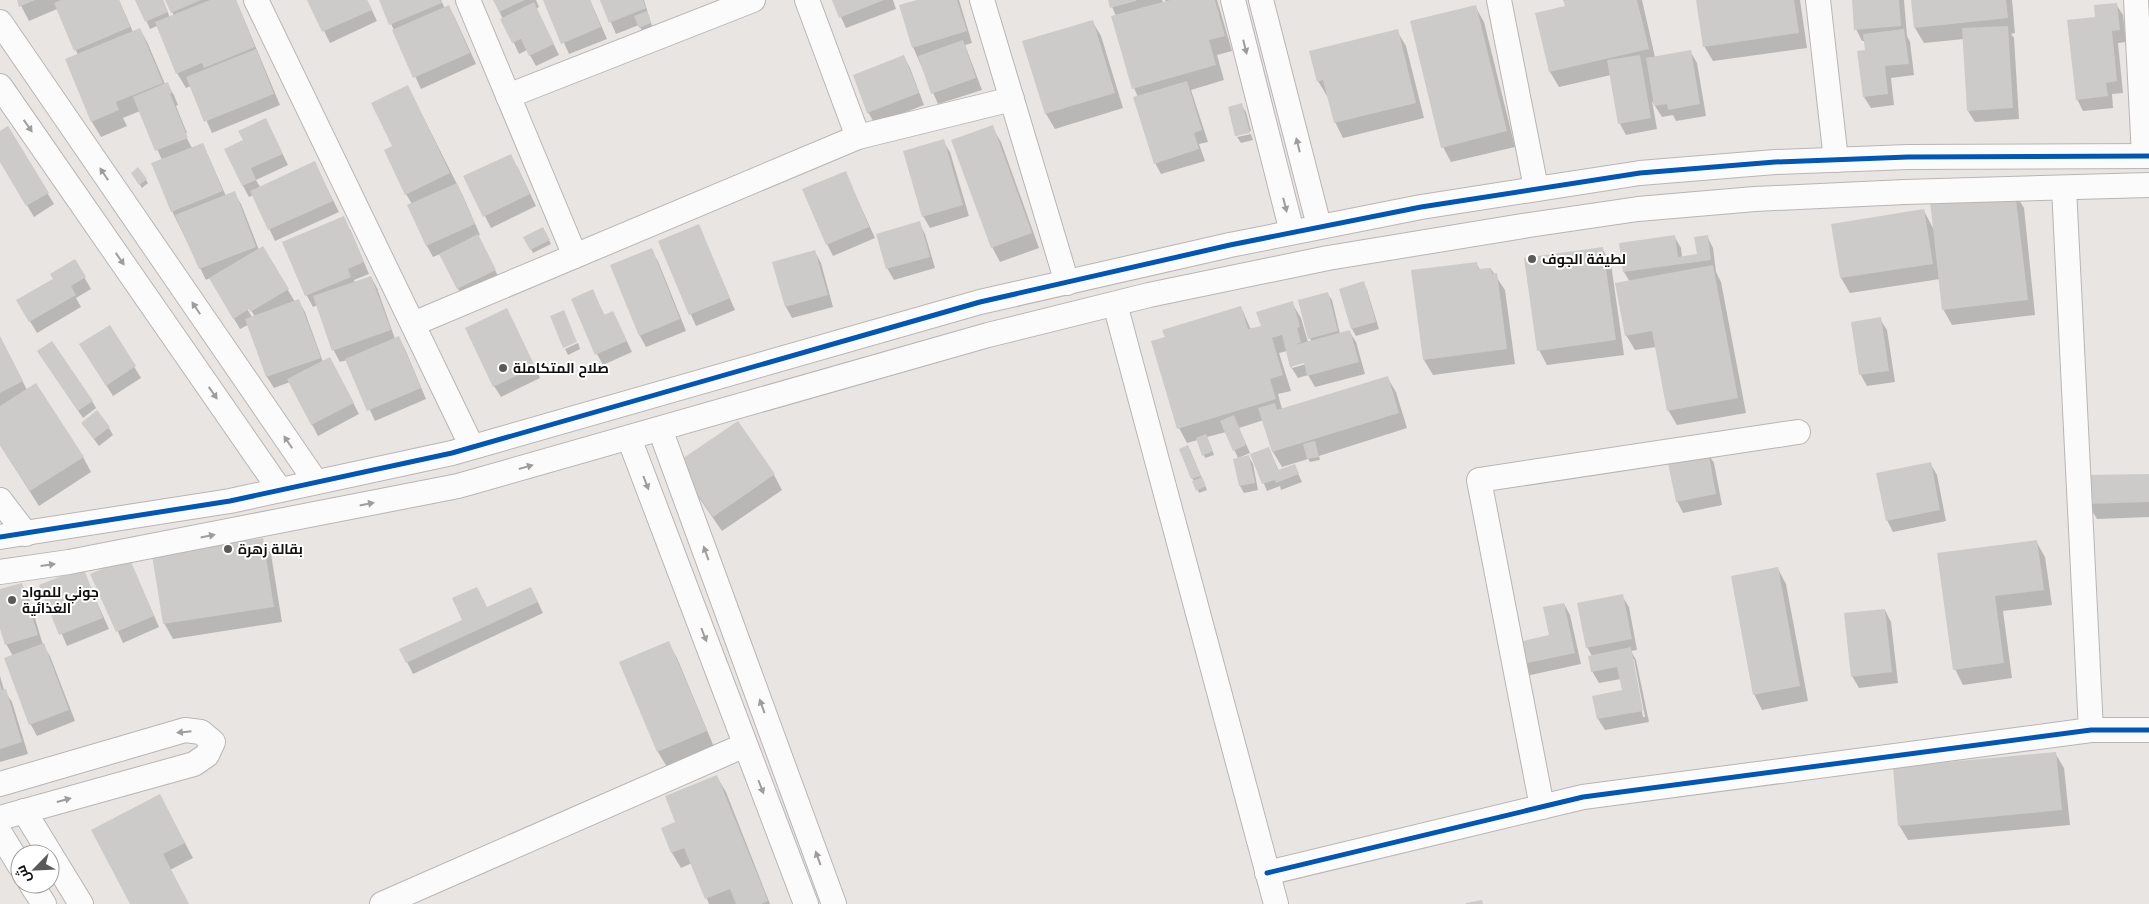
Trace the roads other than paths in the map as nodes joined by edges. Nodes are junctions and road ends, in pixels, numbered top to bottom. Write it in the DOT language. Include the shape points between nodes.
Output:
graph roads {
  1 [pos="256,0"];
  2 [pos="468,0"];
  3 [pos="753,0"];
  4 [pos="806,0"];
  5 [pos="982,0"];
  6 [pos="1233,0"];
  7 [pos="1262,0"];
  8 [pos="1499,0"];
  9 [pos="1818,0"];
  10 [pos="2136,0"];
  11 [pos="0,22"];
  12 [pos="0,86"];
  13 [pos="508,96"];
  14 [pos="1012,99"];
  15 [pos="858,137"];
  16 [pos="2147,156"];
  17 [pos="1836,160"];
  18 [pos="2149,185"];
  19 [pos="1536,188"];
  20 [pos="2064,188"];
  21 [pos="1319,226"];
  22 [pos="1292,232"];
  23 [pos="575,256"];
  24 [pos="1067,282"];
  25 [pos="1115,304"];
  26 [pos="413,324"];
  27 [pos="660,429"];
  28 [pos="1798,432"];
  29 [pos="629,438"];
  30 [pos="472,447"];
  31 [pos="316,482"];
  32 [pos="280,490"];
  33 [pos="0,500"];
  34 [pos="26,534"];
  35 [pos="0,537"];
  36 [pos="0,572"];
  37 [pos="2091,730"];
  38 [pos="2149,730"];
  39 [pos="745,745"];
  40 [pos="0,784"];
  41 [pos="1542,807"];
  42 [pos="24,811"];
  43 [pos="0,818"];
  44 [pos="0,834"];
  45 [pos="10,850"];
  46 [pos="1268,874"];
  47 [pos="81,904"];
  48 [pos="382,904"];
  49 [pos="806,904"];
  50 [pos="834,904"];
  51 [pos="1276,904"];
  1 -- 26 [label="street"];
  2 -- 13 [label="street"];
  3 -- 13 [label="street"];
  4 -- 15 [label="street"];
  5 -- 14 [label="street"];
  6 -- 22 [label="street, one-way"];
  21 -- 7 [label="street, one-way"];
  8 -- 19 [label="street"];
  9 -- 17 [label="street"];
  10 -- 16 [label="street"];
  31 -- 11 [label="street, one-way"];
  12 -- 32 [label="street, one-way"];
  13 -- 23 [label="street"];
  14 -- 15 [label="street"];
  14 -- 24 [label="street"];
  15 -- 23 [label="street"];
  16 -- 17 [label="street"];
  17 -- 19 [label="street" via="1640,173"];
  18 -- 20 [label="street"];
  19 -- 21 [label="street"];
  20 -- 25 [label="street" via="1755,199 1638,209 1328,258"];
  20 -- 37 [label="street"];
  21 -- 22 [label="street"];
  22 -- 24 [label="street"];
  23 -- 26 [label="street"];
  24 -- 30 [label="street" via="980,302"];
  25 -- 27 [label="street" via="988,336"];
  25 -- 46 [label="street"];
  26 -- 30 [label="street"];
  27 -- 29 [label="street"];
  50 -- 27 [label="street, one-way"];
  28 -- 41 [label="street" via="1479,480"];
  36 -- 29 [label="street, one-way" via="70,562 458,486"];
  29 -- 39 [label="street, one-way"];
  30 -- 31 [label="street"];
  31 -- 32 [label="street"];
  32 -- 34 [label="street"];
  33 -- 34 [label="street"];
  34 -- 35 [label="street"];
  37 -- 38 [label="street"];
  37 -- 41 [label="street" via="1583,797"];
  39 -- 48 [label="street"];
  39 -- 49 [label="street, one-way"];
  42 -- 40 [label="street, one-way" via="194,764 207,755 212,742 201,732 185,730"];
  41 -- 46 [label="street"];
  42 -- 43 [label="street"];
  42 -- 47 [label="street"];
  44 -- 45 [label="street"];
  46 -- 51 [label="street"];
}
